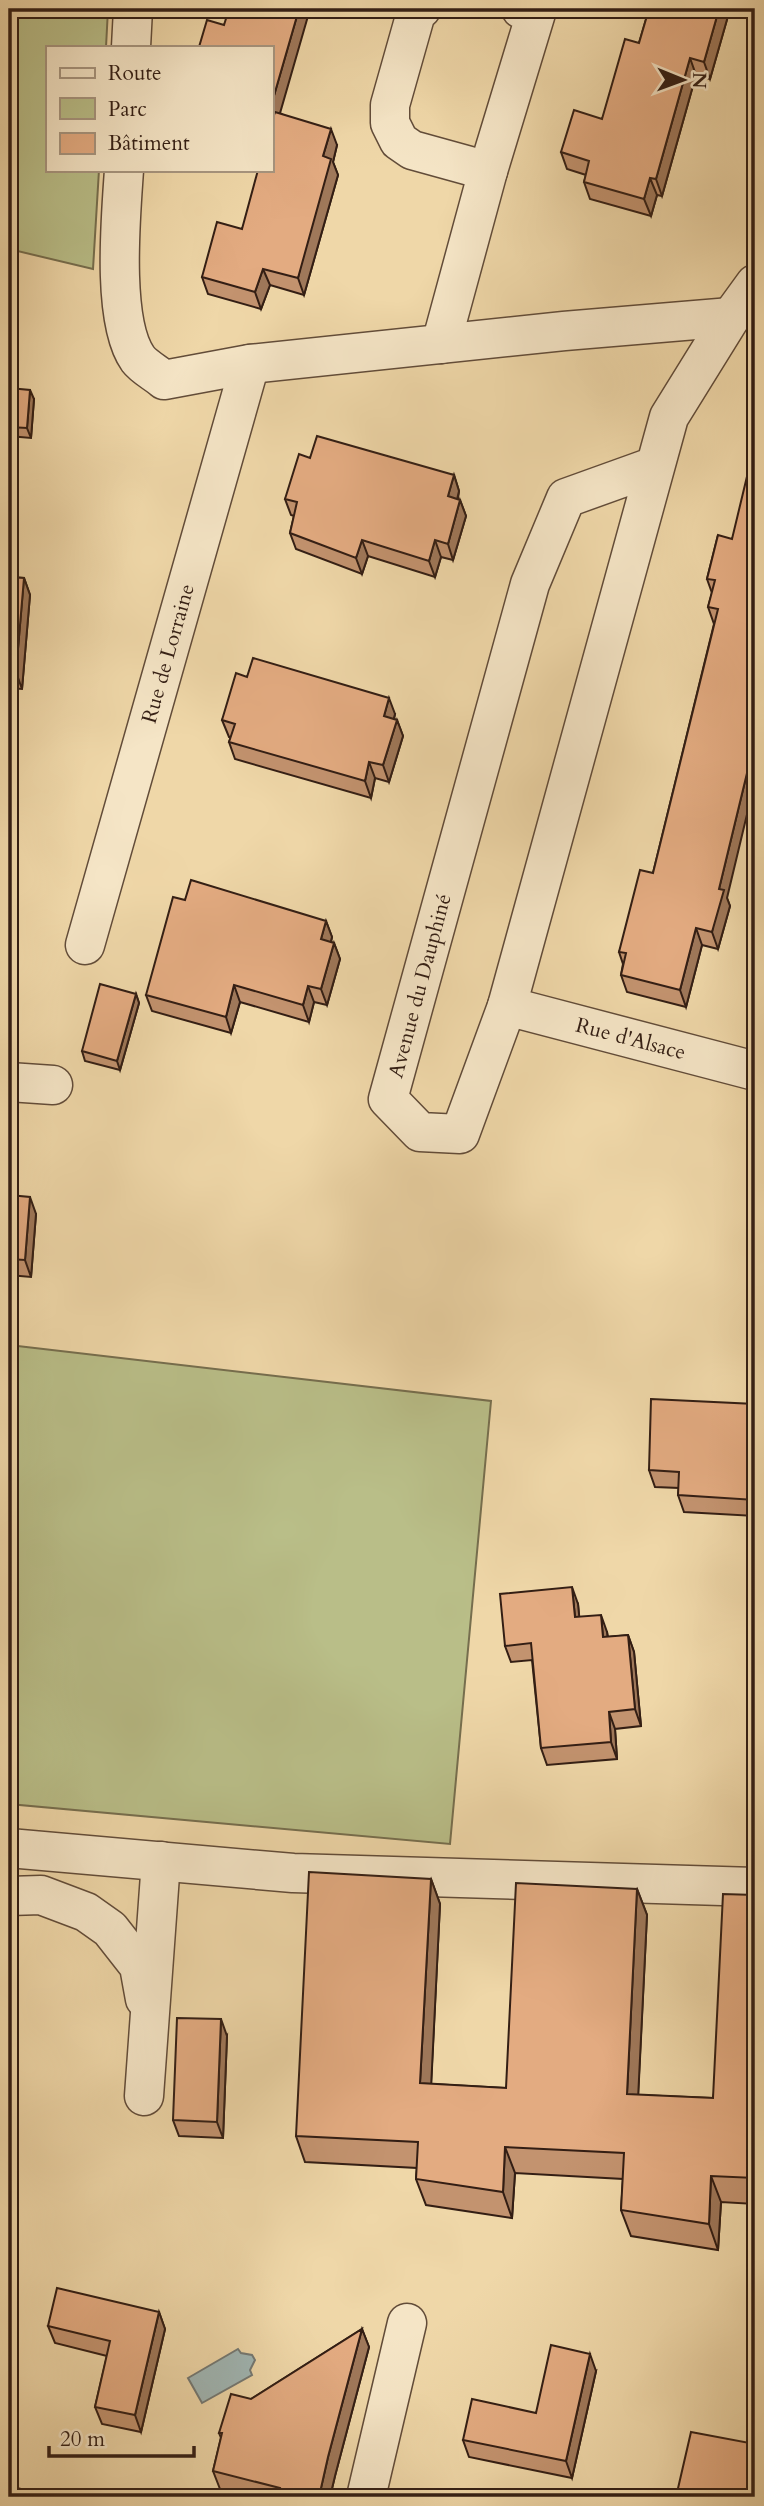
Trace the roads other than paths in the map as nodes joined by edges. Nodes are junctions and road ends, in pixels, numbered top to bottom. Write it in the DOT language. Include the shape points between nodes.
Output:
graph roads {
  1 [pos="133,9"];
  2 [pos="421,9"];
  3 [pos="521,9"];
  4 [pos="131,46"];
  5 [pos="488,171"];
  6 [pos="124,172"];
  7 [pos="755,284"];
  8 [pos="731,317"];
  9 [pos="441,344"];
  10 [pos="250,364"];
  11 [pos="655,466"];
  12 [pos="85,945"];
  13 [pos="507,1006"];
  14 [pos="755,1070"];
  15 [pos="9,1082"];
  16 [pos="53,1085"];
  17 [pos="9,1848"];
  18 [pos="49,1851"];
  19 [pos="161,1861"];
  20 [pos="755,1887"];
  21 [pos="25,1896"];
  22 [pos="148,2036"];
  23 [pos="144,2096"];
  24 [pos="407,2323"];
  25 [pos="366,2497"];
  1 -- 4 [label="street"];
  2 -- 5 [label="street" via="416,13 390,105 390,123 400,141 412,150"];
  3 -- 5 [label="street" via="536,13"];
  5 -- 9 [label="street"];
  6 -- 10 [label="street" via="122,289 127,329 138,359 164,380"];
  7 -- 8 [label="street, Avenue du Dauphiné"];
  8 -- 9 [label="street"];
  8 -- 11 [label="street, Avenue du Dauphiné" via="669,416"];
  9 -- 10 [label="street"];
  10 -- 12 [label="street, Rue de Lorraine"];
  11 -- 13 [label="street, Avenue du Dauphiné"];
  11 -- 13 [label="street, Avenue du Dauphiné" via="566,498 530,584 388,1099 420,1132 460,1134"];
  13 -- 14 [label="street, Rue d'Alsace"];
  15 -- 16 [label="street"];
  17 -- 18 [label="street"];
  18 -- 19 [label="street"];
  18 -- 21 [label="street"];
  19 -- 20 [label="street" via="293,1872"];
  19 -- 22 [label="street"];
  21 -- 22 [label="street" via="94,1918 110,1929 139,1966"];
  22 -- 23 [label="street"];
  24 -- 25 [label="street"];
}
